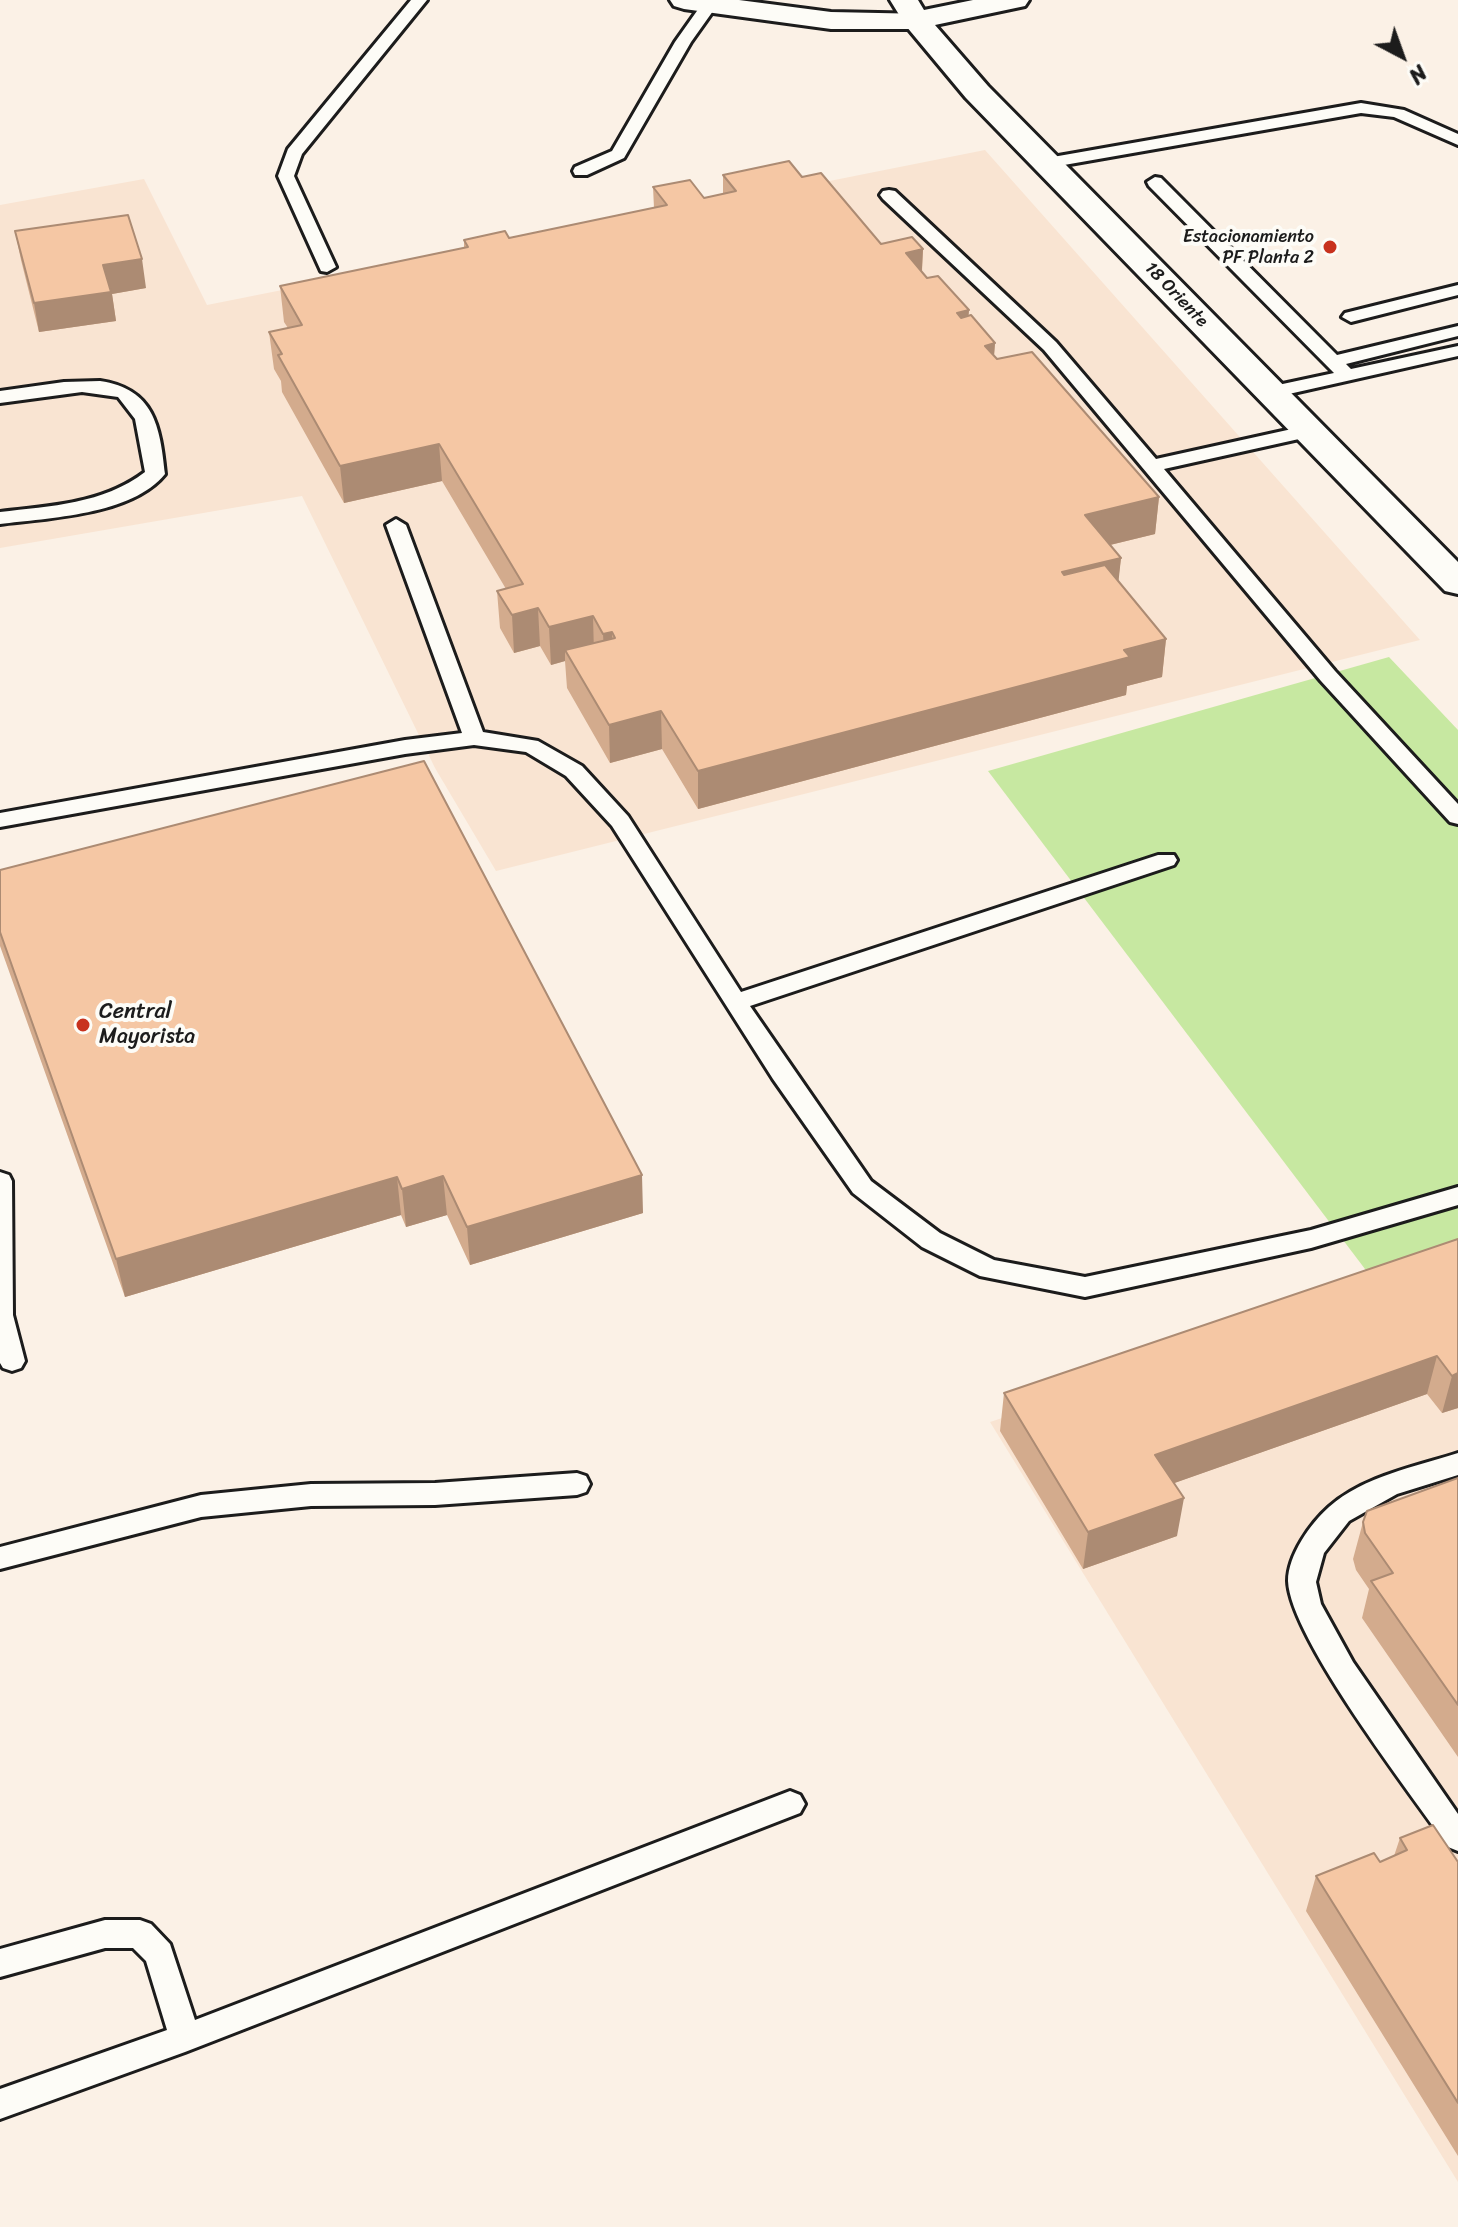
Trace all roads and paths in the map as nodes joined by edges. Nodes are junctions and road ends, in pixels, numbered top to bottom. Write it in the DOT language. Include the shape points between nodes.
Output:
graph roads {
  1 [pos="419,0"];
  2 [pos="1015,0"];
  3 [pos="697,2"];
  4 [pos="910,10"];
  5 [pos="1458,140"];
  6 [pos="1047,163"];
  7 [pos="581,171"];
  8 [pos="1155,182"];
  9 [pos="889,195"];
  10 [pos="327,267"];
  11 [pos="1458,290"];
  12 [pos="1351,317"];
  13 [pos="1458,331"];
  14 [pos="1458,351"];
  15 [pos="1334,361"];
  16 [pos="1348,376"];
  17 [pos="1271,392"];
  18 [pos="0,397"];
  19 [pos="1310,431"];
  20 [pos="1151,466"];
  21 [pos="0,518"];
  22 [pos="396,525"];
  23 [pos="1458,583"];
  24 [pos="474,738"];
  25 [pos="1458,817"];
  26 [pos="0,820"];
  27 [pos="1166,860"];
  28 [pos="736,1002"];
  29 [pos="0,1181"];
  30 [pos="1458,1196"];
  31 [pos="1,1312"];
  32 [pos="12,1361"];
  33 [pos="1458,1464"];
  34 [pos="577,1484"];
  35 [pos="0,1558"];
  36 [pos="790,1804"];
  37 [pos="1458,1838"];
  38 [pos="0,1963"];
  39 [pos="185,2038"];
  40 [pos="0,2104"];
  1 -- 10 [label="lane" via="294,153 286,176"];
  2 -- 4 [label="street"];
  3 -- 4 [label="street" via="890,23"];
  3 -- 7 [label="lane" via="683,42 618,154"];
  4 -- 6 [label="street, 18 Oriente" via="961,75"];
  5 -- 6 [label="lane" via="1398,113 1361,108"];
  6 -- 17 [label="street, 18 Oriente"];
  8 -- 15 [label="lane"];
  9 -- 20 [label="lane" via="1050,346"];
  11 -- 12 [label="lane"];
  13 -- 15 [label="lane"];
  14 -- 16 [label="lane"];
  15 -- 16 [label="lane"];
  16 -- 17 [label="lane"];
  17 -- 19 [label="street, 18 Oriente"];
  18 -- 21 [label="lane" via="79,388 124,392 138,407 155,474 139,489 106,501"];
  19 -- 20 [label="lane"];
  19 -- 23 [label="street, 18 Oriente"];
  20 -- 25 [label="lane" via="1328,676"];
  22 -- 24 [label="lane"];
  24 -- 26 [label="lane"];
  24 -- 28 [label="lane" via="531,746 574,771 620,821"];
  27 -- 28 [label="lane"];
  28 -- 30 [label="lane" via="862,1187 931,1240 989,1269 1085,1287 1311,1239"];
  29 -- 31 [label="lane"];
  31 -- 32 [label="lane"];
  33 -- 37 [label="lane" via="1353,1504 1326,1527 1302,1582 1312,1618 1332,1652"];
  34 -- 35 [label="lane" via="435,1494 311,1495 201,1506"];
  36 -- 39 [label="lane"];
  38 -- 39 [label="lane" via="105,1934 140,1934 159,1954"];
  39 -- 40 [label="lane"];
}
